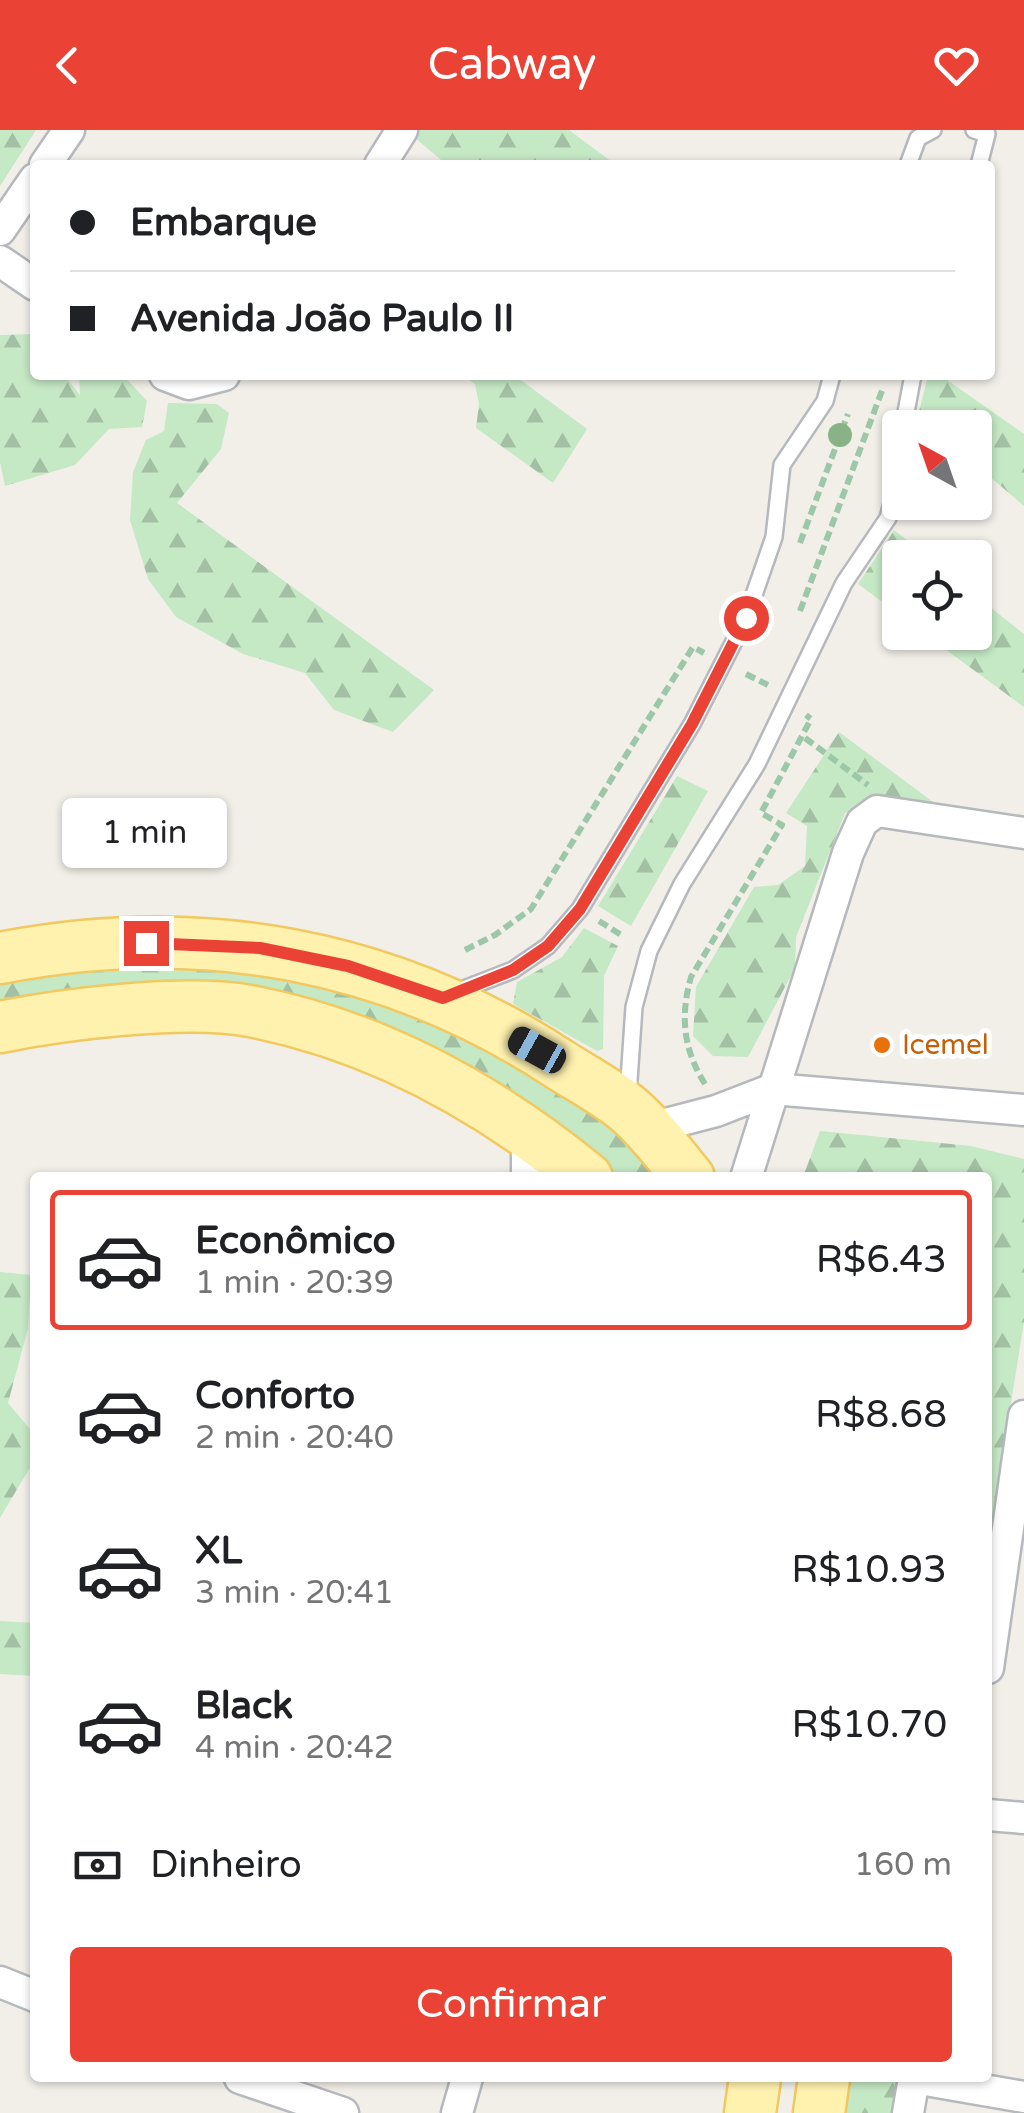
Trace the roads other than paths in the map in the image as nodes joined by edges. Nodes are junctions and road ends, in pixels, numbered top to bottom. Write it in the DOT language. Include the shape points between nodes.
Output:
graph roads {
  1 [pos="69,130"];
  2 [pos="402,130"];
  3 [pos="933,130"];
  4 [pos="974,130"];
  5 [pos="48,160"];
  6 [pos="383,160"];
  7 [pos="910,160"];
  8 [pos="981,160"];
  9 [pos="30,186"];
  10 [pos="0,230"];
  11 [pos="0,261"];
  12 [pos="30,282"];
  13 [pos="178,380"];
  14 [pos="205,380"];
  15 [pos="831,380"];
  16 [pos="912,380"];
  17 [pos="906,410"];
  18 [pos="887,520"];
  19 [pos="1024,833"];
  20 [pos="0,958"];
  21 [pos="443,998"];
  22 [pos="0,1027"];
  23 [pos="773,1089"];
  24 [pos="1024,1110"];
  25 [pos="637,1118"];
  26 [pos="527,1155"];
  27 [pos="571,1172"];
  28 [pos="684,1172"];
  29 [pos="748,1172"];
  30 [pos="1024,1416"];
  31 [pos="1015,1545"];
  32 [pos="992,1650"];
  33 [pos="992,1815"];
  34 [pos="1024,1818"];
  35 [pos="0,1982"];
  36 [pos="30,1994"];
  37 [pos="252,2082"];
  38 [pos="465,2082"];
  39 [pos="754,2082"];
  40 [pos="823,2082"];
  41 [pos="913,2082"];
  42 [pos="937,2082"];
  43 [pos="1024,2097"];
  44 [pos="343,2113"];
  45 [pos="457,2113"];
  46 [pos="750,2113"];
  47 [pos="819,2113"];
  48 [pos="908,2113"];
  1 -- 5 [label="street"];
  2 -- 6 [label="street"];
  3 -- 7 [label="lane" via="918,138"];
  4 -- 8 [label="lane" via="987,134"];
  9 -- 10 [label="street"];
  11 -- 12 [label="street"];
  13 -- 14 [label="street"];
  15 -- 21 [label="lane" via="825,402 782,465 774,537 738,634 580,909 548,946 513,970"];
  16 -- 17 [label="lane"];
  18 -- 25 [label="lane" via="844,583 757,764 649,951 634,1008"];
  19 -- 23 [label="street" via="878,811 862,822"];
  20 -- 21 [label="main road" via="66,945 260,948 348,966"];
  21 -- 25 [label="main road" via="537,1050"];
  22 -- 26 [label="main road" via="99,1012 246,1010 374,1047 451,1085"];
  23 -- 24 [label="street"];
  23 -- 25 [label="street" via="716,1111"];
  23 -- 29 [label="street"];
  25 -- 28 [label="main road"];
  26 -- 27 [label="main road"];
  30 -- 31 [label="street"];
  31 -- 32 [label="street"];
  33 -- 34 [label="street"];
  35 -- 36 [label="street"];
  37 -- 44 [label="street"];
  38 -- 45 [label="street"];
  39 -- 46 [label="main road"];
  40 -- 47 [label="main road"];
  41 -- 48 [label="street"];
  42 -- 43 [label="street"];
}
